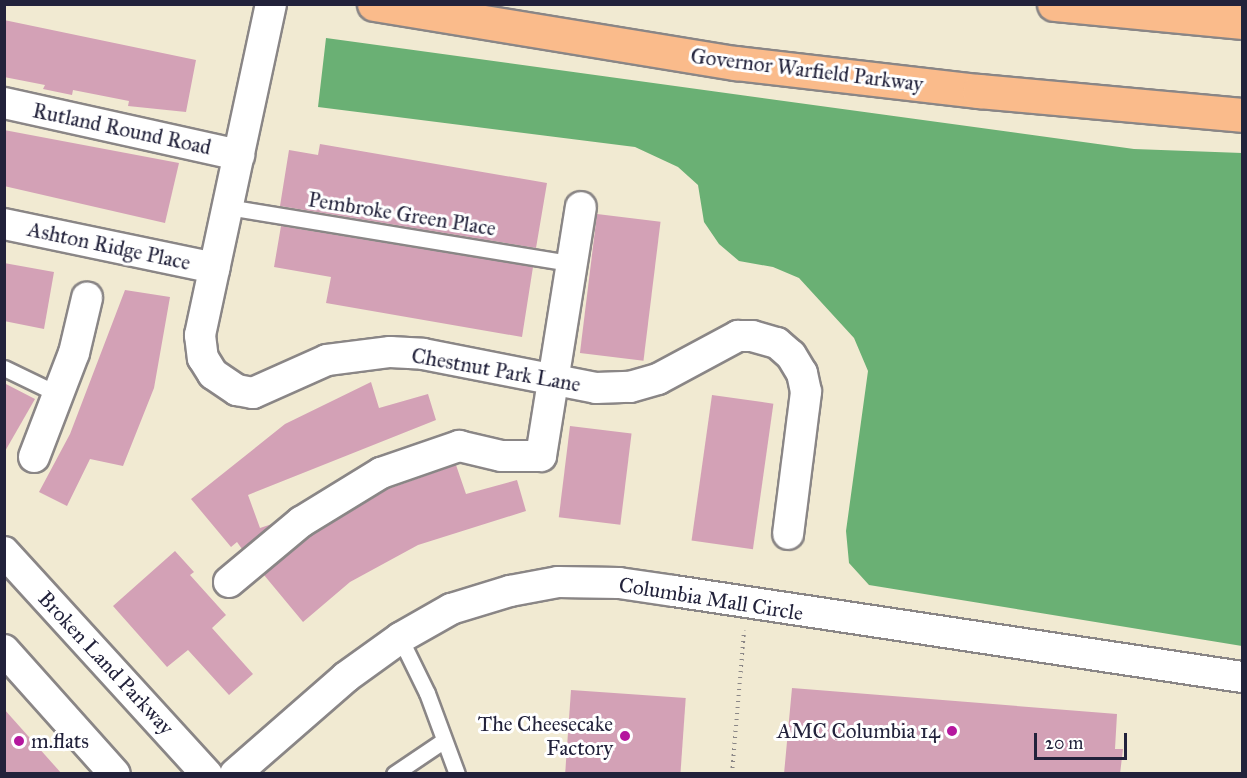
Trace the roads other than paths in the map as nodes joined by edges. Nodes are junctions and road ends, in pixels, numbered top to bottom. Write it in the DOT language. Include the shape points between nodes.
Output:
graph roads {
  1 [pos="271,4"];
  2 [pos="374,4"];
  3 [pos="1054,4"];
  4 [pos="1242,22"];
  5 [pos="4,103"];
  6 [pos="1242,115"];
  7 [pos="239,154"];
  8 [pos="228,207"];
  9 [pos="581,207"];
  10 [pos="4,224"];
  11 [pos="570,263"];
  12 [pos="214,268"];
  13 [pos="87,298"];
  14 [pos="4,368"];
  15 [pos="553,382"];
  16 [pos="60,395"];
  17 [pos="34,457"];
  18 [pos="788,534"];
  19 [pos="4,552"];
  20 [pos="229,582"];
  21 [pos="400,638"];
  22 [pos="4,650"];
  23 [pos="1242,677"];
  24 [pos="443,741"];
  25 [pos="115,774"];
  26 [pos="207,774"];
  27 [pos="235,774"];
  28 [pos="394,774"];
  29 [pos="457,774"];
  1 -- 7 [label="street, Chestnut Park Lane"];
  2 -- 6 [label="main road, Governor Warfield Parkway" via="736,63 979,91"];
  3 -- 4 [label="main road"];
  5 -- 7 [label="street, Rutland Round Road"];
  7 -- 8 [label="street, Chestnut Park Lane"];
  8 -- 11 [label="lane, Pembroke Green Place"];
  8 -- 12 [label="street, Chestnut Park Lane"];
  9 -- 11 [label="street"];
  10 -- 12 [label="street, Ashton Ridge Place"];
  11 -- 15 [label="street"];
  12 -- 15 [label="street, Chestnut Park Lane" via="200,335 203,358 213,374 237,390 253,393 327,360 390,352 423,354"];
  13 -- 16 [label="street"];
  14 -- 16 [label="lane"];
  15 -- 18 [label="street, Chestnut Park Lane" via="596,388 630,387 658,379 738,336 777,343 802,373 806,392"];
  15 -- 20 [label="street" via="542,456 501,456 459,446 381,473 301,522"];
  16 -- 17 [label="street"];
  19 -- 26 [label="street, Broken Land Parkway"];
  21 -- 23 [label="street, Columbia Mall Circle" via="451,609 510,591 558,582 618,583"];
  21 -- 24 [label="lane" via="427,693"];
  21 -- 27 [label="street, Columbia Mall Circle" via="346,677"];
  22 -- 25 [label="street"];
  24 -- 28 [label="lane"];
  24 -- 29 [label="lane"];
}
